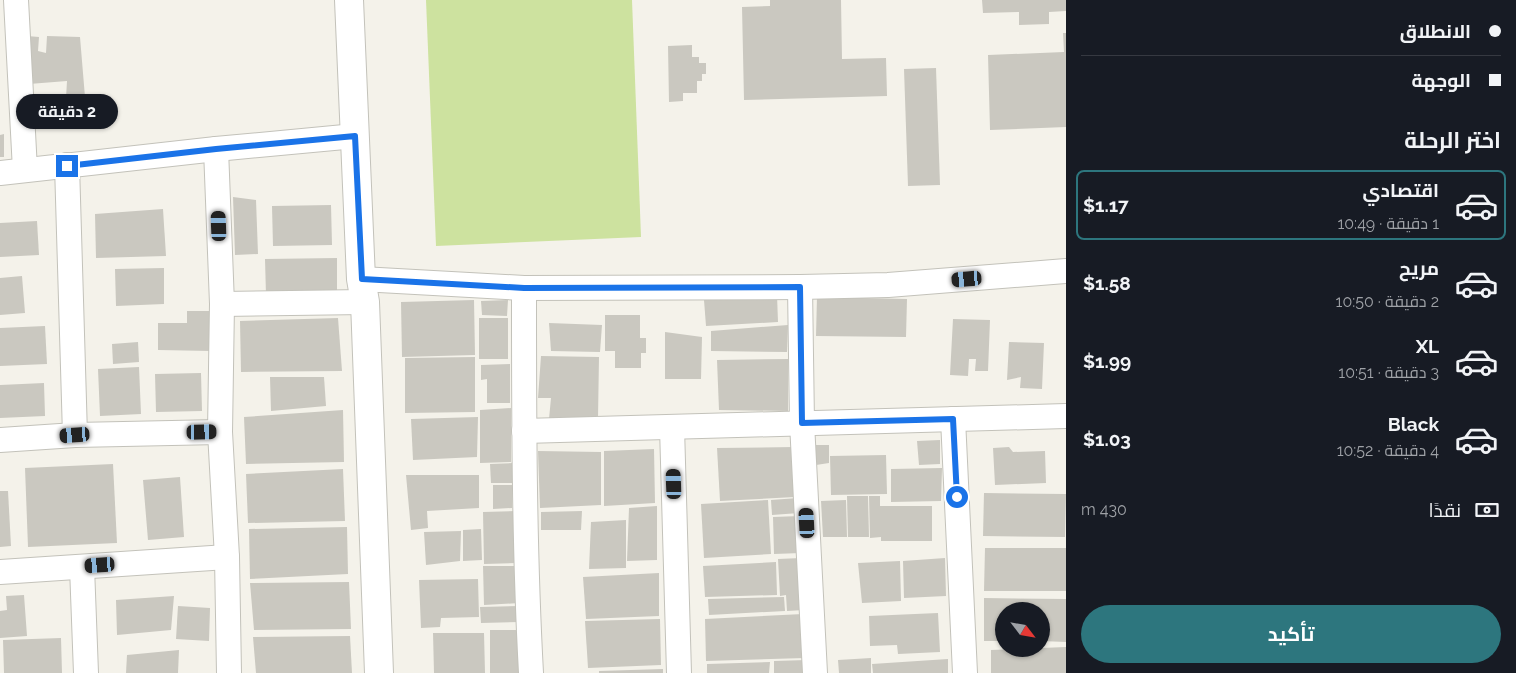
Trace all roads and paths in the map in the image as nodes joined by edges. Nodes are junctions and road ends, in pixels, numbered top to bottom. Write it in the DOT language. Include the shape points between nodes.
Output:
graph roads {
  1 [pos="16,0"];
  2 [pos="349,0"];
  3 [pos="9,32"];
  4 [pos="355,136"];
  5 [pos="216,149"];
  6 [pos="67,166"];
  7 [pos="24,170"];
  8 [pos="0,173"];
  9 [pos="1066,271"];
  10 [pos="800,287"];
  11 [pos="524,288"];
  12 [pos="363,291"];
  13 [pos="222,304"];
  14 [pos="1066,416"];
  15 [pos="953,419"];
  16 [pos="802,423"];
  17 [pos="672,427"];
  18 [pos="524,431"];
  19 [pos="220,432"];
  20 [pos="75,435"];
  21 [pos="0,440"];
  22 [pos="227,557"];
  23 [pos="82,566"];
  24 [pos="0,572"];
  25 [pos="86,673"];
  26 [pos="229,673"];
  27 [pos="379,673"];
  28 [pos="531,673"];
  29 [pos="679,673"];
  30 [pos="815,673"];
  31 [pos="965,673"];
  1 -- 3 [label="street"];
  2 -- 4 [label="street"];
  3 -- 7 [label="street"];
  4 -- 5 [label="street"];
  4 -- 12 [label="street"];
  5 -- 6 [label="street"];
  5 -- 13 [label="street"];
  6 -- 7 [label="street"];
  6 -- 20 [label="street"];
  7 -- 8 [label="street"];
  9 -- 10 [label="street" via="888,285"];
  10 -- 11 [label="street"];
  10 -- 16 [label="street"];
  11 -- 12 [label="street"];
  11 -- 18 [label="street"];
  12 -- 13 [label="street"];
  12 -- 27 [label="street"];
  13 -- 19 [label="street"];
  14 -- 15 [label="street"];
  15 -- 16 [label="street"];
  15 -- 31 [label="street"];
  16 -- 17 [label="street"];
  16 -- 30 [label="street"];
  17 -- 18 [label="street"];
  17 -- 29 [label="street"];
  18 -- 28 [label="street"];
  19 -- 20 [label="street"];
  19 -- 22 [label="street"];
  20 -- 21 [label="street"];
  22 -- 23 [label="street"];
  22 -- 26 [label="street"];
  23 -- 24 [label="street"];
  23 -- 25 [label="street"];
}
